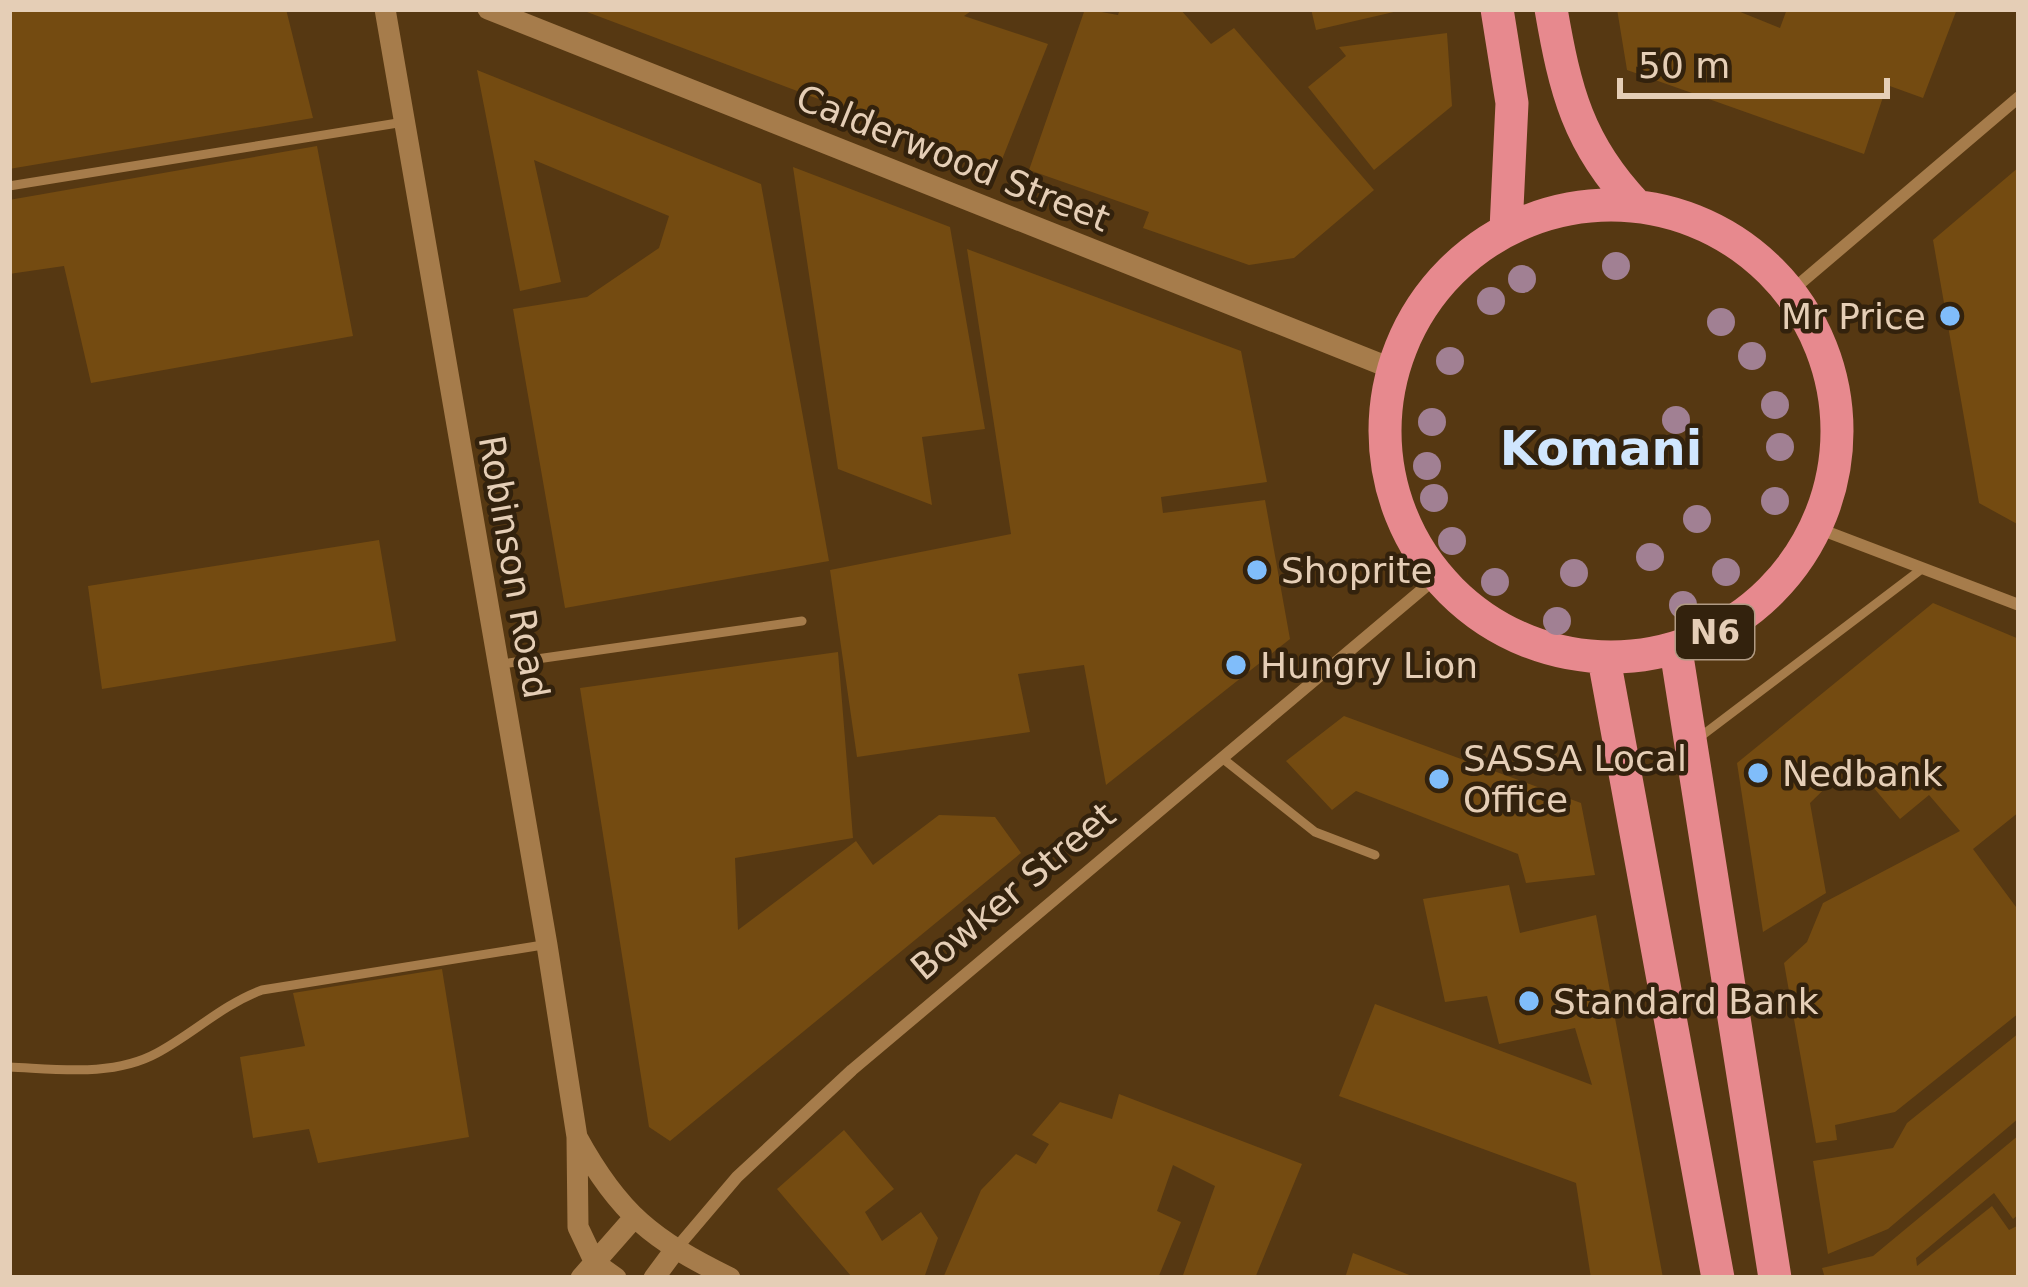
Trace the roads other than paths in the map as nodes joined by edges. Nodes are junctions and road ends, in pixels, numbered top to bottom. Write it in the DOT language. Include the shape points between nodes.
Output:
graph roads {
  1 [pos="385,9"];
  2 [pos="488,9"];
  3 [pos="1497,9"];
  4 [pos="1551,9"];
  5 [pos="2019,97"];
  6 [pos="404,122"];
  7 [pos="9,186"];
  8 [pos="1636,205"];
  9 [pos="1507,229"];
  10 [pos="1790,292"];
  11 [pos="1393,369"];
  12 [pos="1817,528"];
  13 [pos="1923,568"];
  14 [pos="1437,577"];
  15 [pos="2019,605"];
  16 [pos="802,621"];
  17 [pos="1676,650"];
  18 [pos="1604,659"];
  19 [pos="496,665"];
  20 [pos="1691,744"];
  21 [pos="1222,758"];
  22 [pos="1375,856"];
  23 [pos="547,945"];
  24 [pos="9,1067"];
  25 [pos="577,1137"];
  26 [pos="632,1220"];
  27 [pos="674,1251"];
  28 [pos="588,1271"];
  29 [pos="616,1278"];
  30 [pos="654,1278"];
  31 [pos="730,1278"];
  32 [pos="1718,1278"];
  33 [pos="1775,1278"];
  1 -- 6 [label="street, Robinson Road"];
  2 -- 11 [label="street, Calderwood Street"];
  3 -- 9 [label="highway" via="1512,103"];
  4 -- 8 [label="highway" via="1563,83 1582,131 1602,170"];
  5 -- 10 [label="street"];
  6 -- 7 [label="lane"];
  6 -- 19 [label="street, Robinson Road"];
  8 -- 9 [label="highway, N6" via="1569,208"];
  8 -- 10 [label="highway, N6" via="1694,220 1747,250"];
  9 -- 11 [label="highway, N6" via="1456,265 1418,312"];
  10 -- 12 [label="highway, N6" via="1822,346 1837,406 1835,469"];
  11 -- 14 [label="highway, N6" via="1384,442 1400,513"];
  12 -- 13 [label="street"];
  12 -- 17 [label="highway, N6" via="1766,596 1734,623"];
  13 -- 15 [label="street"];
  13 -- 20 [label="lane"];
  14 -- 18 [label="highway, N6" via="1511,636"];
  14 -- 21 [label="street, Bowker Street"];
  16 -- 19 [label="lane"];
  17 -- 18 [label="highway, N6"];
  17 -- 20 [label="highway, N6"];
  18 -- 32 [label="highway"];
  19 -- 23 [label="street, Robinson Road"];
  20 -- 33 [label="highway, N6"];
  21 -- 22 [label="lane" via="1315,832"];
  21 -- 27 [label="street, Bowker Street" via="852,1070 737,1177"];
  23 -- 24 [label="lane" via="262,990 134,1063"];
  23 -- 25 [label="street, Robinson Road"];
  25 -- 26 [label="street"];
  25 -- 28 [label="street, Robinson Road" via="578,1227"];
  26 -- 27 [label="street"];
  26 -- 28 [label="street"];
  27 -- 30 [label="street, Bowker Street"];
  27 -- 31 [label="street"];
  28 -- 29 [label="street"];
}
